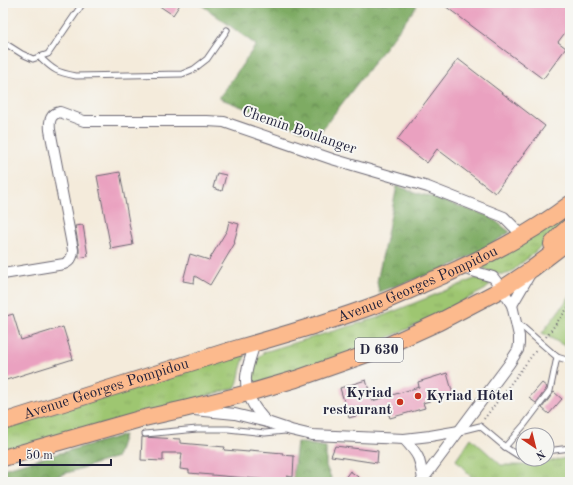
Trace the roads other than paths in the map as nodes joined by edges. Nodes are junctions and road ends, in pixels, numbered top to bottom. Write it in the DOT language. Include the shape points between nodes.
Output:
graph roads {
  1 [pos="83,3"];
  2 [pos="227,30"];
  3 [pos="3,42"];
  4 [pos="40,57"];
  5 [pos="570,204"];
  6 [pos="570,226"];
  7 [pos="521,237"];
  8 [pos="570,240"];
  9 [pos="462,268"];
  10 [pos="532,269"];
  11 [pos="3,274"];
  12 [pos="502,289"];
  13 [pos="512,305"];
  14 [pos="516,322"];
  15 [pos="255,343"];
  16 [pos="558,357"];
  17 [pos="570,361"];
  18 [pos="248,393"];
  19 [pos="184,410"];
  20 [pos="3,422"];
  21 [pos="267,422"];
  22 [pos="291,430"];
  23 [pos="459,431"];
  24 [pos="145,434"];
  25 [pos="404,439"];
  26 [pos="505,447"];
  27 [pos="570,448"];
  28 [pos="555,450"];
  29 [pos="515,453"];
  30 [pos="3,458"];
  31 [pos="422,481"];
  1 -- 4 [label="lane" via="48,54"];
  2 -- 4 [label="lane" via="207,59 182,74 76,76 60,72"];
  3 -- 4 [label="lane" via="33,59"];
  5 -- 7 [label="main road, Avenue Georges Pompidou"];
  6 -- 10 [label="main road" via="562,232"];
  7 -- 9 [label="main road, Avenue Georges Pompidou"];
  7 -- 11 [label="street, Chemin Boulanger" via="504,216 428,187 332,159 224,122 84,121 60,112 50,119 50,130 72,259 64,264"];
  8 -- 10 [label="main road, D 630"];
  9 -- 12 [label="street" via="493,278"];
  9 -- 15 [label="main road, Avenue Georges Pompidou" via="374,305"];
  10 -- 12 [label="main road, D 630"];
  10 -- 13 [label="street"];
  12 -- 13 [label="street"];
  12 -- 18 [label="main road, D 630" via="439,322 373,352"];
  13 -- 14 [label="street"];
  14 -- 16 [label="lane"];
  14 -- 23 [label="street" via="518,350"];
  15 -- 18 [label="street" via="246,378"];
  15 -- 20 [label="main road, Avenue Georges Pompidou"];
  16 -- 17 [label="lane"];
  16 -- 26 [label="lane" via="550,391"];
  18 -- 19 [label="main road, D 630"];
  18 -- 21 [label="street" via="258,412"];
  19 -- 21 [label="street" via="235,414"];
  19 -- 30 [label="main road, D 630" via="140,419"];
  21 -- 22 [label="street"];
  22 -- 24 [label="lane" via="265,433 197,429"];
  22 -- 25 [label="street" via="312,435"];
  23 -- 25 [label="street"];
  23 -- 26 [label="lane" via="480,426"];
  23 -- 31 [label="street"];
  25 -- 31 [label="street" via="417,454 421,464"];
  26 -- 29 [label="lane"];
  27 -- 28 [label="lane"];
}
